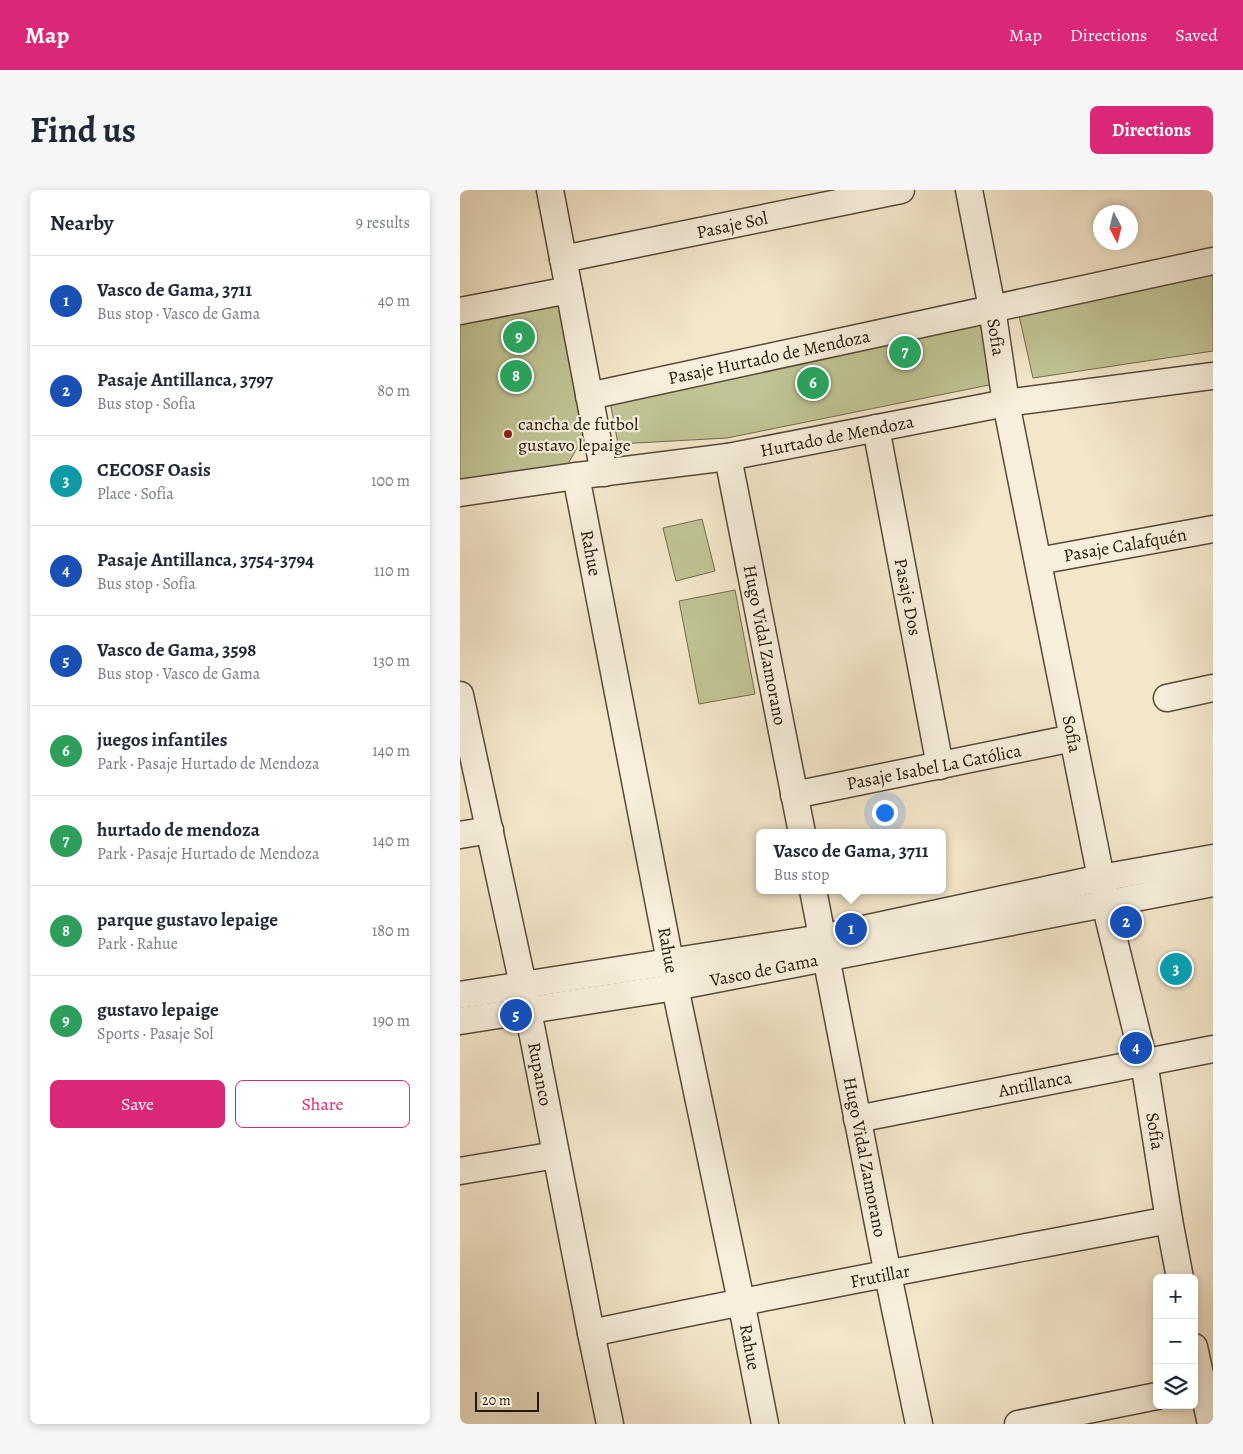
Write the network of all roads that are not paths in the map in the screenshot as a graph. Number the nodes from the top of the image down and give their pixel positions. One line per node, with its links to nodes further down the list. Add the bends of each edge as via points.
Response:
1 (550, 190): 4 (street)
2 (901, 190): 4 (street, Pasaje Sol)
3 (969, 190): 7 (street, Sofía)
4 (563, 259): 6 (street)
5 (1213, 261): 7 (street, Pasaje Hurtado de Mendoza)
6 (569, 290): 8 (street); 10 (street)
7 (992, 308): 10 (street, Pasaje Hurtado de Mendoza); 11 (street, Sofía)
8 (460, 311)
9 (1213, 376): 11 (street, Hurtado de Mendoza)
10 (589, 396): 14 (street)
11 (1006, 403): 12 (street, Hurtado de Mendoza); 18 (street, Sofía)
12 (876, 428): 13 (street, Hurtado de Mendoza); 23 (street, Pasaje Dos)
13 (728, 457): 14 (street, Hurtado de Mendoza); 24 (street, Hugo Vidal Zamorano)
14 (604, 473): 15 (street, Hurtado de Mendoza)
15 (576, 476): 16 (street, Hurtado de Mendoza); 33 (street, Rahue)
16 (460, 493)
17 (1213, 529): 18 (street, Pasaje Calafquén)
18 (1038, 561): 22 (street, Sofía)
19 (1213, 688): 21 (street)
20 (460, 695): 26 (street, Rupanco)
21 (1167, 698)
22 (1073, 738): 23 (street, Pasaje Isabel La Católica); 30 (street, Sofía)
23 (940, 766): 24 (street, Pasaje Isabel La Católica)
24 (794, 795): 25 (street, Hugo Vidal Zamorano)
25 (801, 829)
26 (490, 830): 27 (street); 34 (street, Rupanco)
27 (460, 835)
28 (1213, 858): 30 (street, Vasco de Gama)
29 (1213, 882): 30 (street, Vasco de Gama)
30 (1103, 890): 32 (street, Vasco de Gama); 39 (street, Sofía)
31 (814, 894): 32 (street, Hugo Vidal Zamorano)
32 (824, 948): 33 (street, Vasco de Gama); 40 (street, Hugo Vidal Zamorano)
33 (673, 975): 34 (street, Vasco de Gama); 36 (street, Vasco de Gama); 46 (street, Rahue)
34 (523, 986): 35 (street, Vasco de Gama); 36 (street, Rupanco)
35 (460, 995)
36 (528, 1011): 37 (street, Vasco de Gama); 41 (street, Rupanco)
37 (460, 1021)
38 (1213, 1049): 39 (street, Antillanca)
39 (1144, 1062): 40 (street, Antillanca); 43 (street, Sofía)
40 (857, 1119): 44 (street, Hugo Vidal Zamorano)
41 (556, 1155): 42 (street); 47 (street, Rupanco)
42 (460, 1171)
43 (1169, 1220): 44 (street, Frutillar); 45 (street, Sofía)
44 (888, 1274): 46 (street, Frutillar); 54 (street, Hugo Vidal Zamorano)
45 (1179, 1274)
46 (741, 1301): 47 (street, Frutillar); 53 (street, Rahue)
47 (591, 1333): 52 (street, Rupanco)
48 (1198, 1364): 49 (street)
49 (1203, 1386): 56 (street)
50 (1153, 1397): 51 (street)
51 (1070, 1419): 55 (street)
52 (610, 1424)
53 (765, 1424)
54 (919, 1424)
55 (1018, 1424)
56 (1211, 1424)

